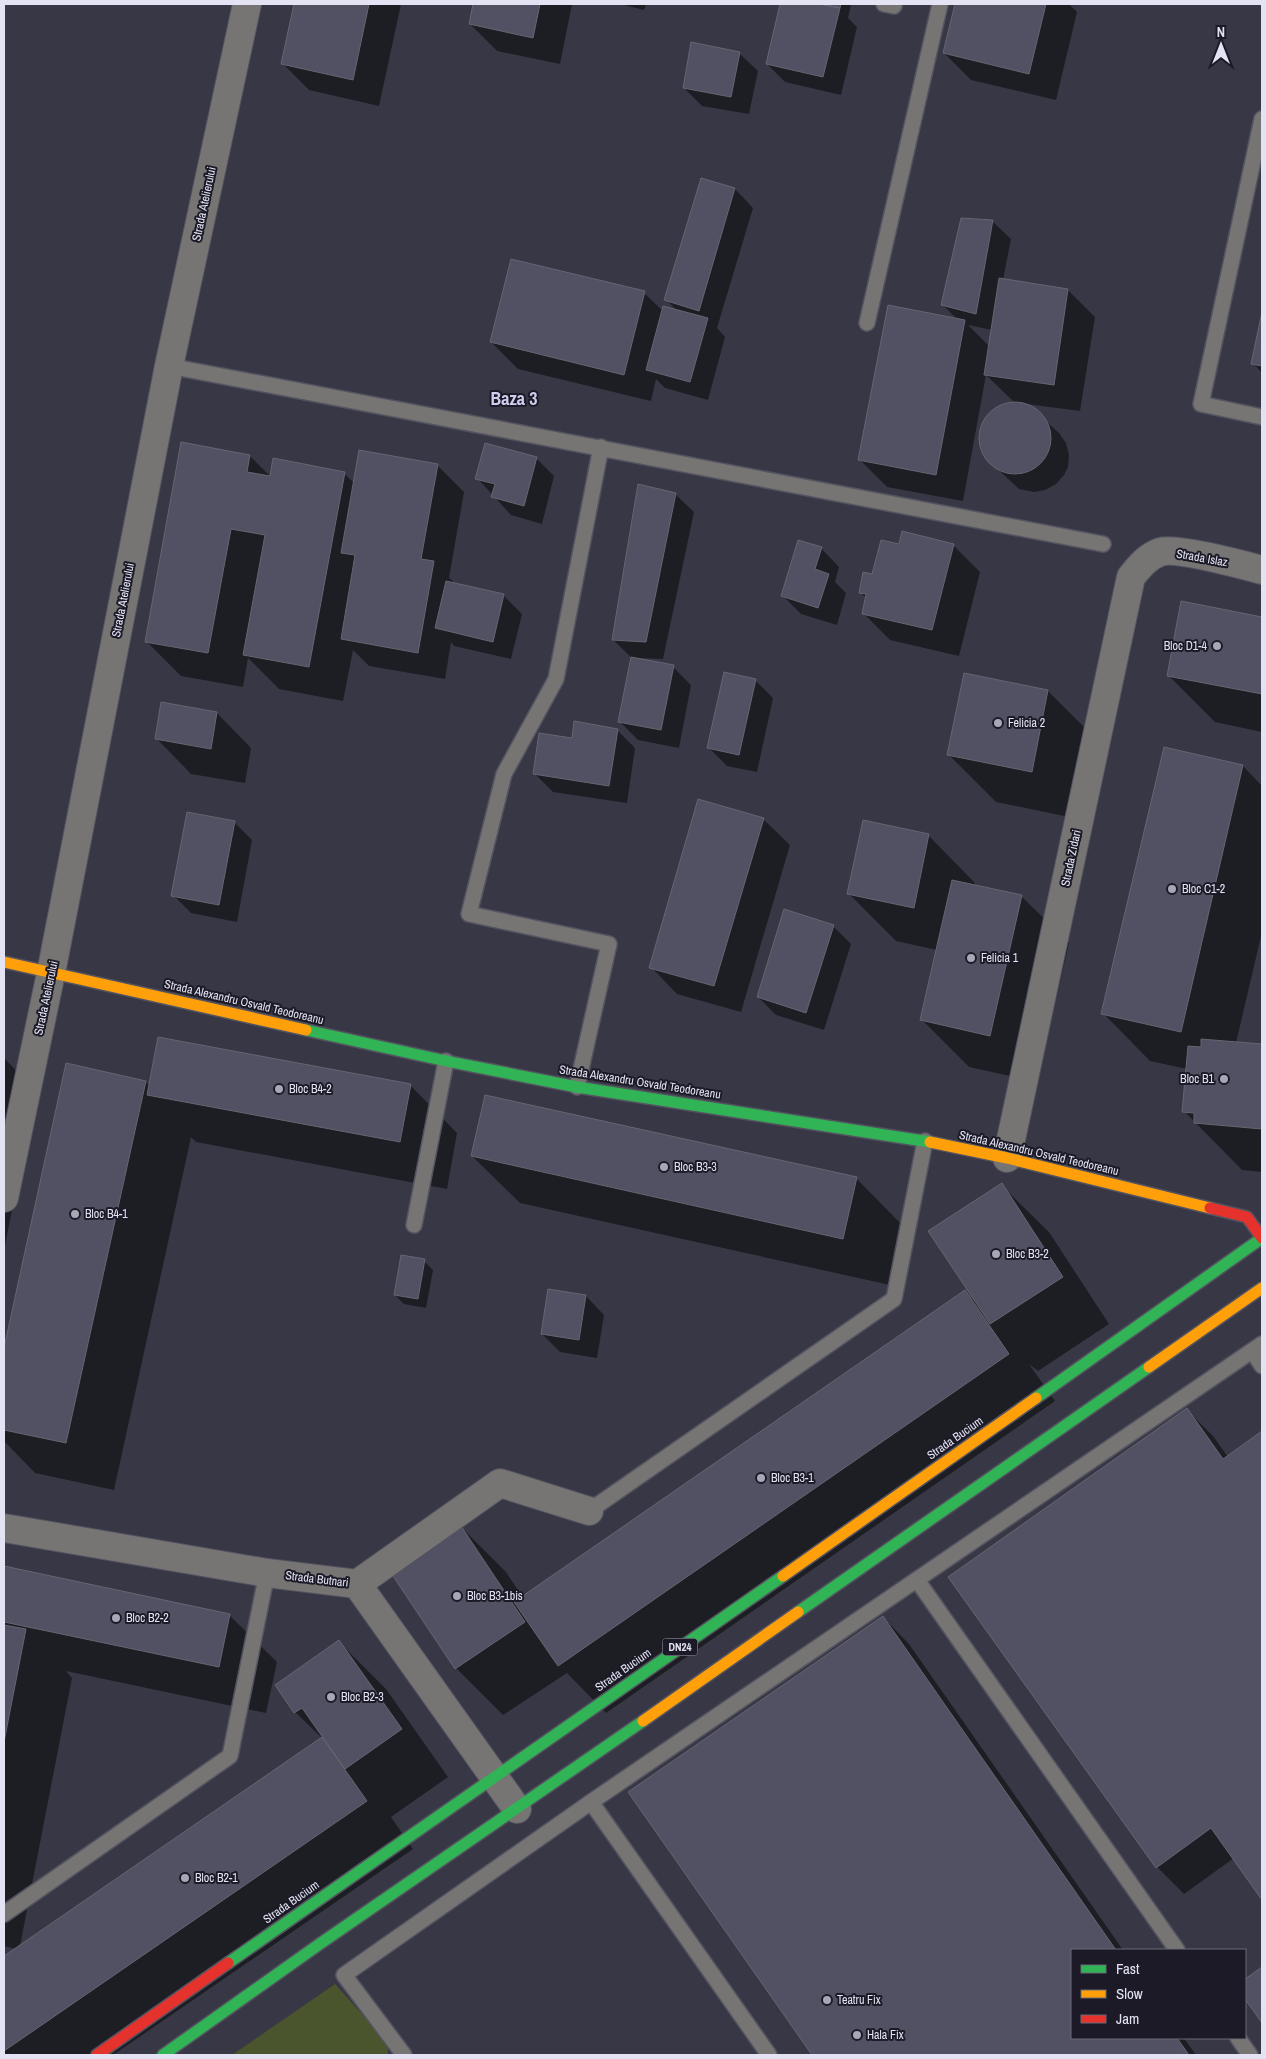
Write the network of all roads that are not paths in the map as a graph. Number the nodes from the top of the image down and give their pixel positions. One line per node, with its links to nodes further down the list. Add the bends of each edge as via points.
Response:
1 (247, 4): 7 (street, Strada Atelierului)
2 (884, 4): 3 (lane)
3 (894, 4)
4 (940, 4): 6 (lane)
5 (1262, 119): 8 (lane, via 1201,404)
6 (867, 323)
7 (169, 366): 9 (lane); 14 (street, Strada Atelierului)
8 (1262, 417)
9 (601, 447): 10 (lane); 16 (lane, via 556,679 504,774 469,914 609,944)
10 (1103, 544)
11 (1144, 561): 12 (street, Strada Islaz, via 1162,552 1188,553); 18 (street, Strada Zidari, via 1131,576)
12 (1262, 570)
13 (4, 962): 14 (main road, Strada Alexandru Osvald Teodoreanu)
14 (51, 973): 15 (main road, Strada Alexandru Osvald Teodoreanu); 19 (street, Strada Atelierului)
15 (446, 1062): 16 (main road, Strada Alexandru Osvald Teodoreanu); 20 (lane)
16 (577, 1087): 17 (main road, Strada Alexandru Osvald Teodoreanu)
17 (925, 1141): 18 (main road, Strada Alexandru Osvald Teodoreanu); 25 (lane, via 894,1299)
18 (1007, 1158): 21 (main road, Strada Alexandru Osvald Teodoreanu, via 1246,1216)
19 (4, 1198)
20 (414, 1225)
21 (1262, 1238): 30 (main road, Strada Bucium / DN24)
22 (1262, 1288): 32 (main road)
23 (1257, 1348): 24 (lane); 28 (lane)
24 (1262, 1366)
25 (589, 1511): 29 (street, via 500,1482)
26 (4, 1528): 27 (street, Strada Butnari)
27 (268, 1573): 29 (street, Strada Butnari); 33 (lane, via 230,1756)
28 (917, 1580): 31 (lane); 34 (lane)
29 (357, 1584): 30 (street, Strada Butnari)
30 (494, 1777): 32 (street, Strada Butnari); 36 (main road, Strada Bucium / DN24)
31 (591, 1802): 38 (lane, via 344,1975); 39 (lane)
32 (516, 1809): 37 (main road)
33 (4, 1914)
34 (1176, 1949)
35 (1239, 2039): 40 (lane)
36 (97, 2055)
37 (163, 2055)
38 (404, 2055)
39 (768, 2055)
40 (1250, 2055)

